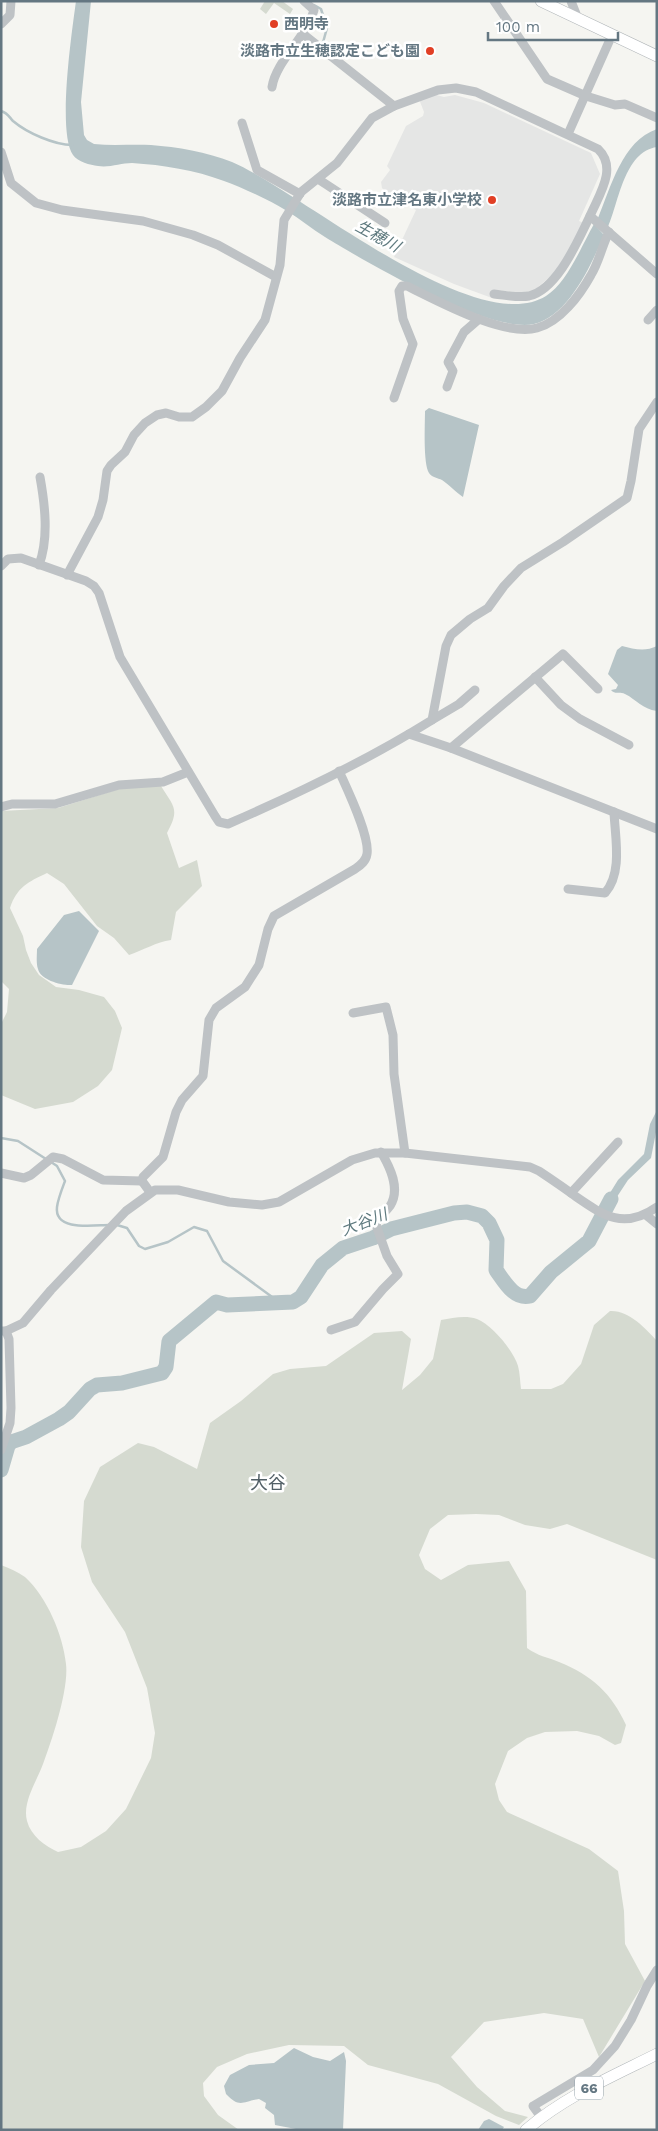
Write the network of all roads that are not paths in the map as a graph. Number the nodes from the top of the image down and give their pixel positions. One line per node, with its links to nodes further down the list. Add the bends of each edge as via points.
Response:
1 (11, 1): 7 (street, via 10,15)
2 (304, 1): 8 (street, via 314,10)
3 (494, 1): 12 (street, via 547,79)
4 (541, 1): 6 (main road)
5 (571, 1): 6 (street)
6 (578, 19): 9 (main road)
7 (1, 24)
8 (303, 34): 11 (street, via 277,71); 13 (street)
9 (612, 35): 10 (main road); 12 (street)
10 (657, 56)
11 (272, 87)
12 (586, 96): 14 (street, via 615,105 626,104); 16 (street)
13 (394, 106): 16 (street, via 438,90 456,88 476,92); 18 (street, via 368,121 337,163)
14 (657, 118)
15 (242, 123): 19 (street, via 257,170)
16 (568, 134): 20 (street, via 598,149 607,162 608,172)
17 (1, 152): 24 (street, via 11,183 36,203 143,222 192,235 218,245)
18 (318, 179): 19 (street); 21 (street)
19 (299, 196): 24 (street, via 283,227)
20 (593, 217): 22 (street); 25 (street, via 550,284 529,296)
21 (386, 223)
22 (608, 232): 23 (street); 27 (street, via 591,276 578,295 547,325 528,330)
23 (655, 270)
24 (276, 277): 35 (street, via 266,320 222,391 192,417 166,413 151,418 134,435 125,452 110,465 98,517)
25 (494, 294)
26 (657, 310): 28 (street)
27 (479, 319): 29 (street, via 464,332 448,362 453,371); 30 (street, via 402,286 399,291 403,319 413,344)
28 (648, 320)
29 (447, 387)
30 (394, 398)
31 (657, 402): 39 (street, via 639,429 627,498 521,568 488,608 451,634)
32 (40, 477): 33 (street, via 44,500 44,540)
33 (39, 565): 34 (street, via 17,558 8,559); 35 (street)
34 (1, 566)
35 (67, 575): 44 (street, via 90,583 99,593 120,657)
36 (535, 677): 37 (street, via 563,654); 41 (street, via 580,719); 42 (street)
37 (598, 689)
38 (474, 690): 39 (street, via 459,704)
39 (432, 720): 40 (street)
40 (409, 734): 42 (street); 43 (street)
41 (629, 745)
42 (451, 748): 46 (street)
43 (339, 771): 44 (street, via 224,825); 54 (street, via 365,835 368,848 365,859 274,916 259,965 245,987 216,1008 209,1020 203,1076 182,1100 163,1157)
44 (188, 772): 45 (street, via 163,782 119,785 54,804)
45 (1, 807)
46 (614, 812): 47 (street); 48 (street, via 615,870 610,887 605,893)
47 (657, 829)
48 (568, 889)
49 (353, 1013): 52 (street, via 386,1007 393,1034 394,1074)
50 (618, 1142): 56 (street)
51 (381, 1152): 52 (street); 55 (street, via 352,1160 279,1202 262,1205 229,1202 178,1190); 60 (street, via 392,1170 392,1202 376,1223 398,1274 355,1322)
52 (405, 1153): 56 (street, via 530,1167)
53 (1, 1172): 54 (street, via 24,1178 54,1157 103,1180)
54 (142, 1181): 55 (street)
55 (150, 1192): 61 (street, via 133,1204 23,1323)
56 (571, 1193): 58 (street, via 609,1217 630,1220)
57 (657, 1207): 58 (street)
58 (646, 1215): 59 (street)
59 (657, 1224)
60 (330, 1330)
61 (4, 1331): 62 (street, via 9,1339 11,1408 10,1423)
62 (1, 1450)
63 (657, 1970): 65 (street, via 615,2046 593,2070 533,2106)
64 (657, 2054): 65 (main road, 66, via 584,2090)
65 (541, 2117): 66 (main road, 66)
66 (526, 2130)

